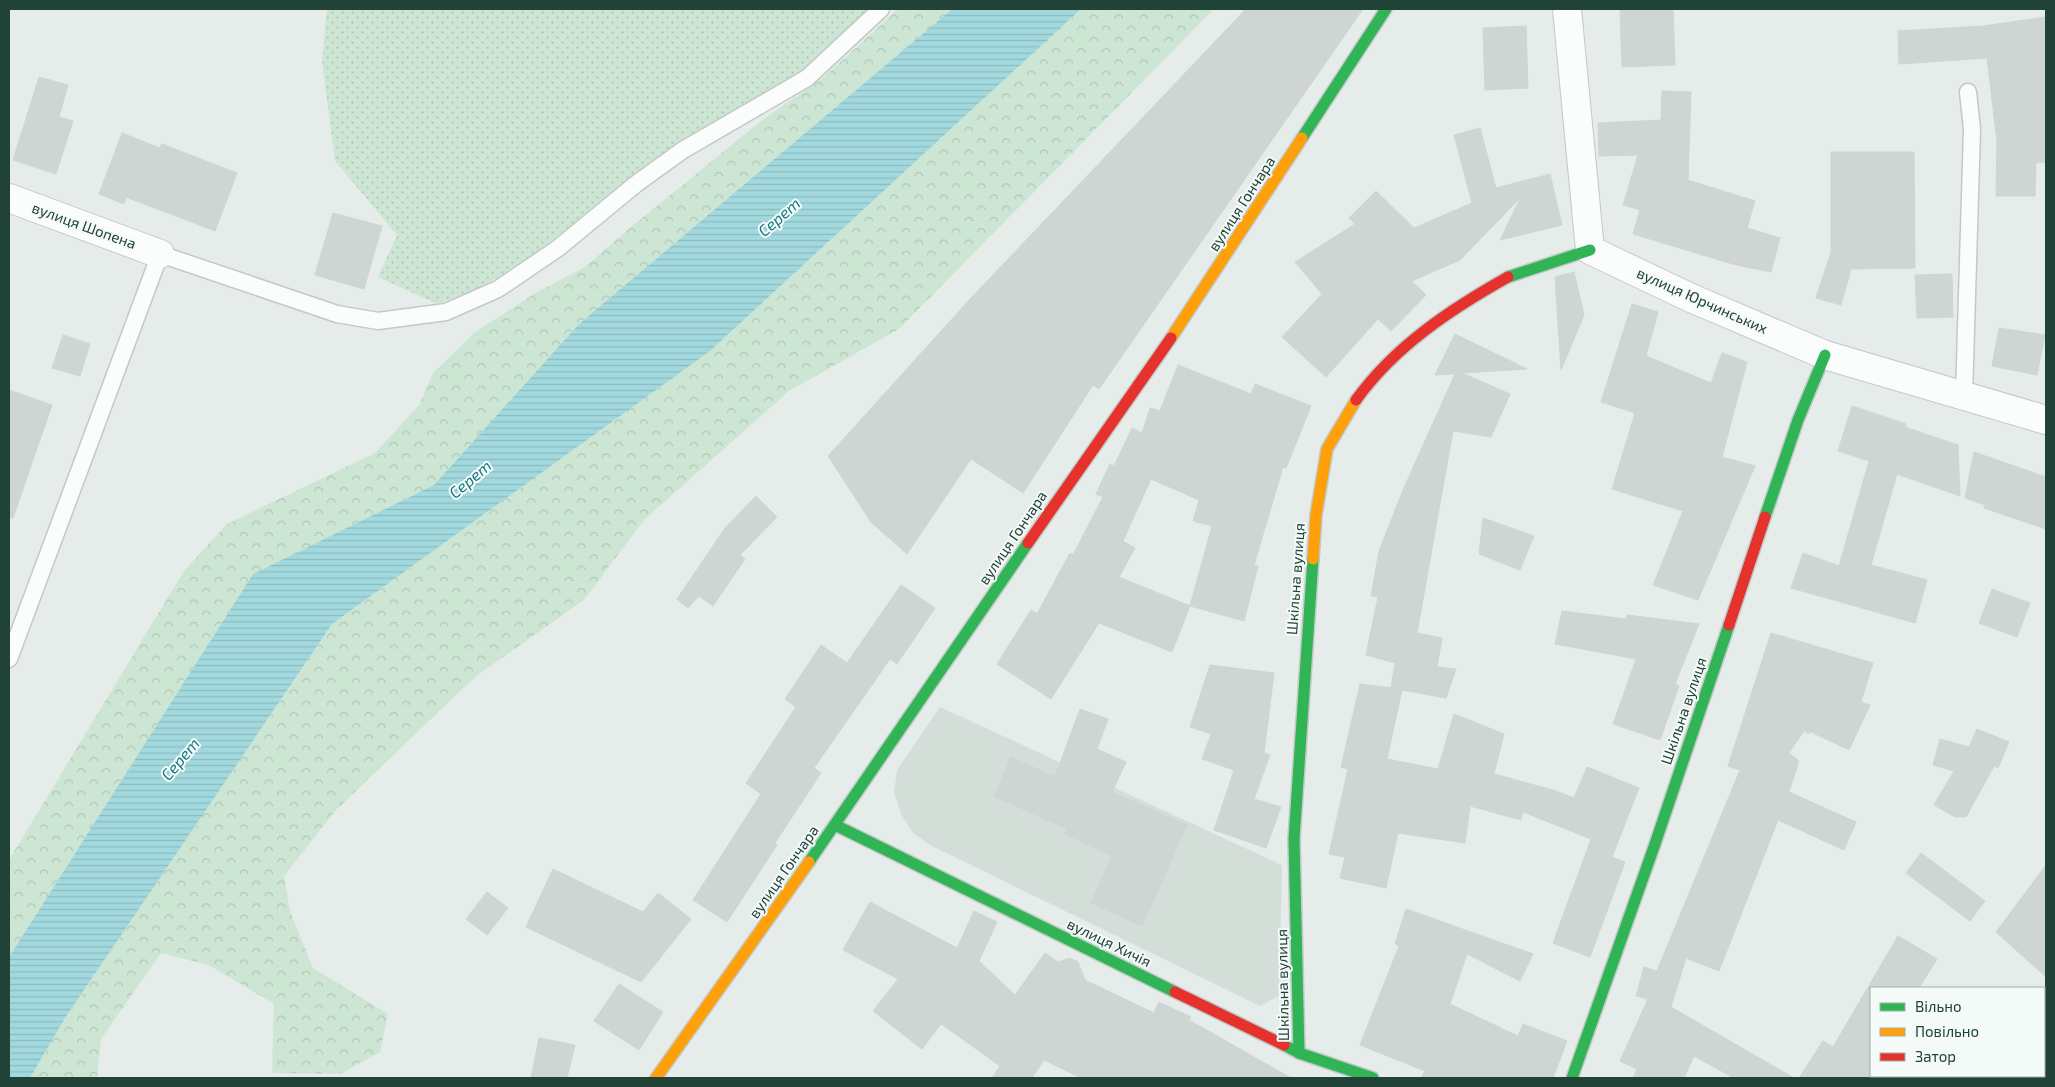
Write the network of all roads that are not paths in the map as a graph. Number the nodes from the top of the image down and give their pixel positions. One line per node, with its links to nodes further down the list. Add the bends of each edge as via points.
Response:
1 (881, 9): 7 (lane, via 807,78 683,150 557,248 498,289 446,312 378,321 337,314)
2 (1386, 9): 12 (street, вулиця Гончара, via 1198,300 1086,457)
3 (1567, 9): 6 (street)
4 (1968, 92): 9 (lane, via 1972,129)
5 (9, 198): 7 (street, вулиця Шопена)
6 (1590, 250): 8 (street, вулиця Юрчинських, via 1691,298); 13 (street, Шкільна вулиця, via 1513,274 1455,307 1406,345 1357,398 1327,449 1316,515 1294,839)
7 (160, 254): 11 (lane)
8 (1825, 355): 9 (street, вулиця Юрчинських); 16 (street, Шкільна вулиця, via 1798,420)
9 (1964, 396): 10 (street, вулиця Юрчинських)
10 (2046, 420)
11 (9, 659)
12 (835, 825): 13 (street, вулиця Хичія); 14 (street, вулиця Гончара)
13 (1299, 1053): 15 (street, вулиця Хичія)
14 (656, 1078)
15 (1373, 1078)
16 (1572, 1078)

